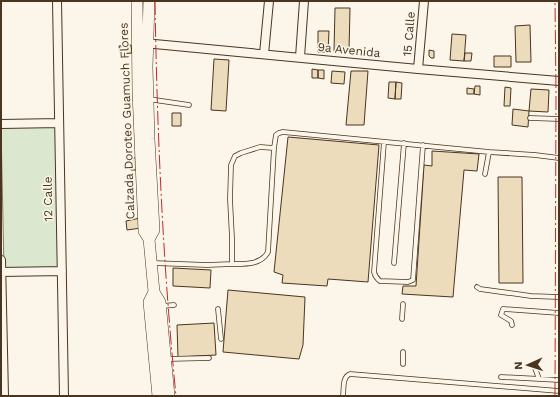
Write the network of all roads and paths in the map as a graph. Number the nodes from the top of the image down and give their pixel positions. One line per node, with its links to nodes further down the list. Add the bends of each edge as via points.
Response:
1 (57, 1): 17 (street, 12 Calle)
2 (137, 1): 7 (main road, Calzada Doroteo Guamuch Flores)
3 (149, 1): 8 (main road, Calzada Doroteo Guamuch Flores)
4 (269, 1): 9 (street)
5 (304, 1): 10 (street)
6 (424, 1): 11 (street, 15 Calle)
7 (137, 42): 8 (street, 9a Avenida); 26 (main road, Calzada Doroteo Guamuch Flores, via 144,231)
8 (148, 43): 9 (street, 9a Avenida); 13 (main road, Calzada Doroteo Guamuch Flores)
9 (264, 54): 10 (street, 9a Avenida)
10 (300, 57): 11 (street, 9a Avenida)
11 (418, 69): 12 (street, 9a Avenida)
12 (559, 81)
13 (148, 99): 14 (lane); 26 (main road, Calzada Doroteo Guamuch Flores, via 154,230)
14 (189, 105)
15 (530, 118): 16 (lane)
16 (559, 119)
17 (59, 123): 18 (street); 31 (street, 12 Calle)
18 (1, 124)
19 (384, 142): 20 (lane); 21 (lane, via 374,272 380,280 413,280); 22 (lane, via 283,132 276,135)
20 (404, 144): 21 (lane); 29 (lane)
21 (423, 145): 23 (lane)
22 (274, 148): 30 (lane, via 268,252 265,257 251,264); 30 (lane, via 260,147 241,153 235,156 231,165)
23 (489, 152): 24 (lane); 25 (lane)
24 (559, 158)
25 (485, 174)
26 (149, 239): 28 (main road, Calzada Doroteo Guamuch Flores)
27 (1, 260): 32 (street)
28 (151, 263): 30 (lane); 34 (main road, Calzada Doroteo Guamuch Flores)
29 (394, 263)
30 (232, 264)
31 (62, 271): 32 (street); 54 (street, 12 Calle)
32 (1, 272): 53 (street)
33 (477, 287): 35 (lane, via 531,296)
34 (154, 292): 37 (main road, Calzada Doroteo Guamuch Flores); 55 (main road, Calzada Doroteo Guamuch Flores, via 149,302)
35 (559, 297)
36 (403, 304): 41 (lane)
37 (160, 306): 38 (lane); 46 (main road, Calzada Doroteo Guamuch Flores)
38 (174, 306)
39 (218, 309): 43 (lane)
40 (559, 313): 42 (lane, via 503,309 501,315)
41 (402, 319)
42 (512, 325)
43 (221, 338)
44 (404, 352): 47 (lane)
45 (210, 358): 46 (lane)
46 (165, 360): 56 (main road, Calzada Doroteo Guamuch Flores)
47 (403, 364)
48 (535, 368): 50 (lane)
49 (501, 377): 50 (lane)
50 (539, 379): 51 (lane)
51 (559, 380)
52 (559, 391): 57 (lane, via 350,374 345,378)
53 (4, 396)
54 (64, 396)
55 (158, 396)
56 (169, 396)
57 (343, 396)

